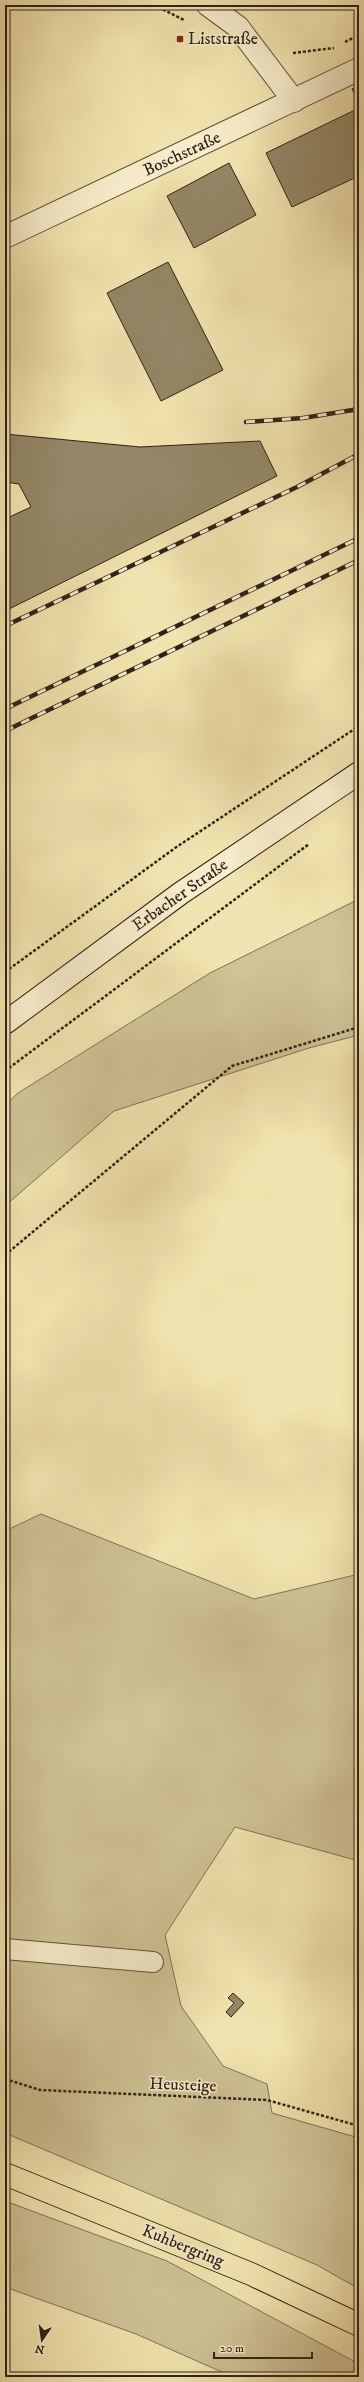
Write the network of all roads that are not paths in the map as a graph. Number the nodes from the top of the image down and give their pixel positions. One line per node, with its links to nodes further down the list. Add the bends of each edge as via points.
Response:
1 (208, 5): 3 (street, via 238,27)
2 (359, 69): 3 (street, Boschstraße)
3 (294, 101): 4 (street, Boschstraße)
4 (5, 238)
5 (359, 773): 6 (street, Erbacher Straße, via 181,893)
6 (5, 1023)
7 (5, 1949): 8 (lane)
8 (153, 1962)
9 (5, 2174): 10 (main road, Kuhbergring, via 251,2274)
10 (359, 2325)

